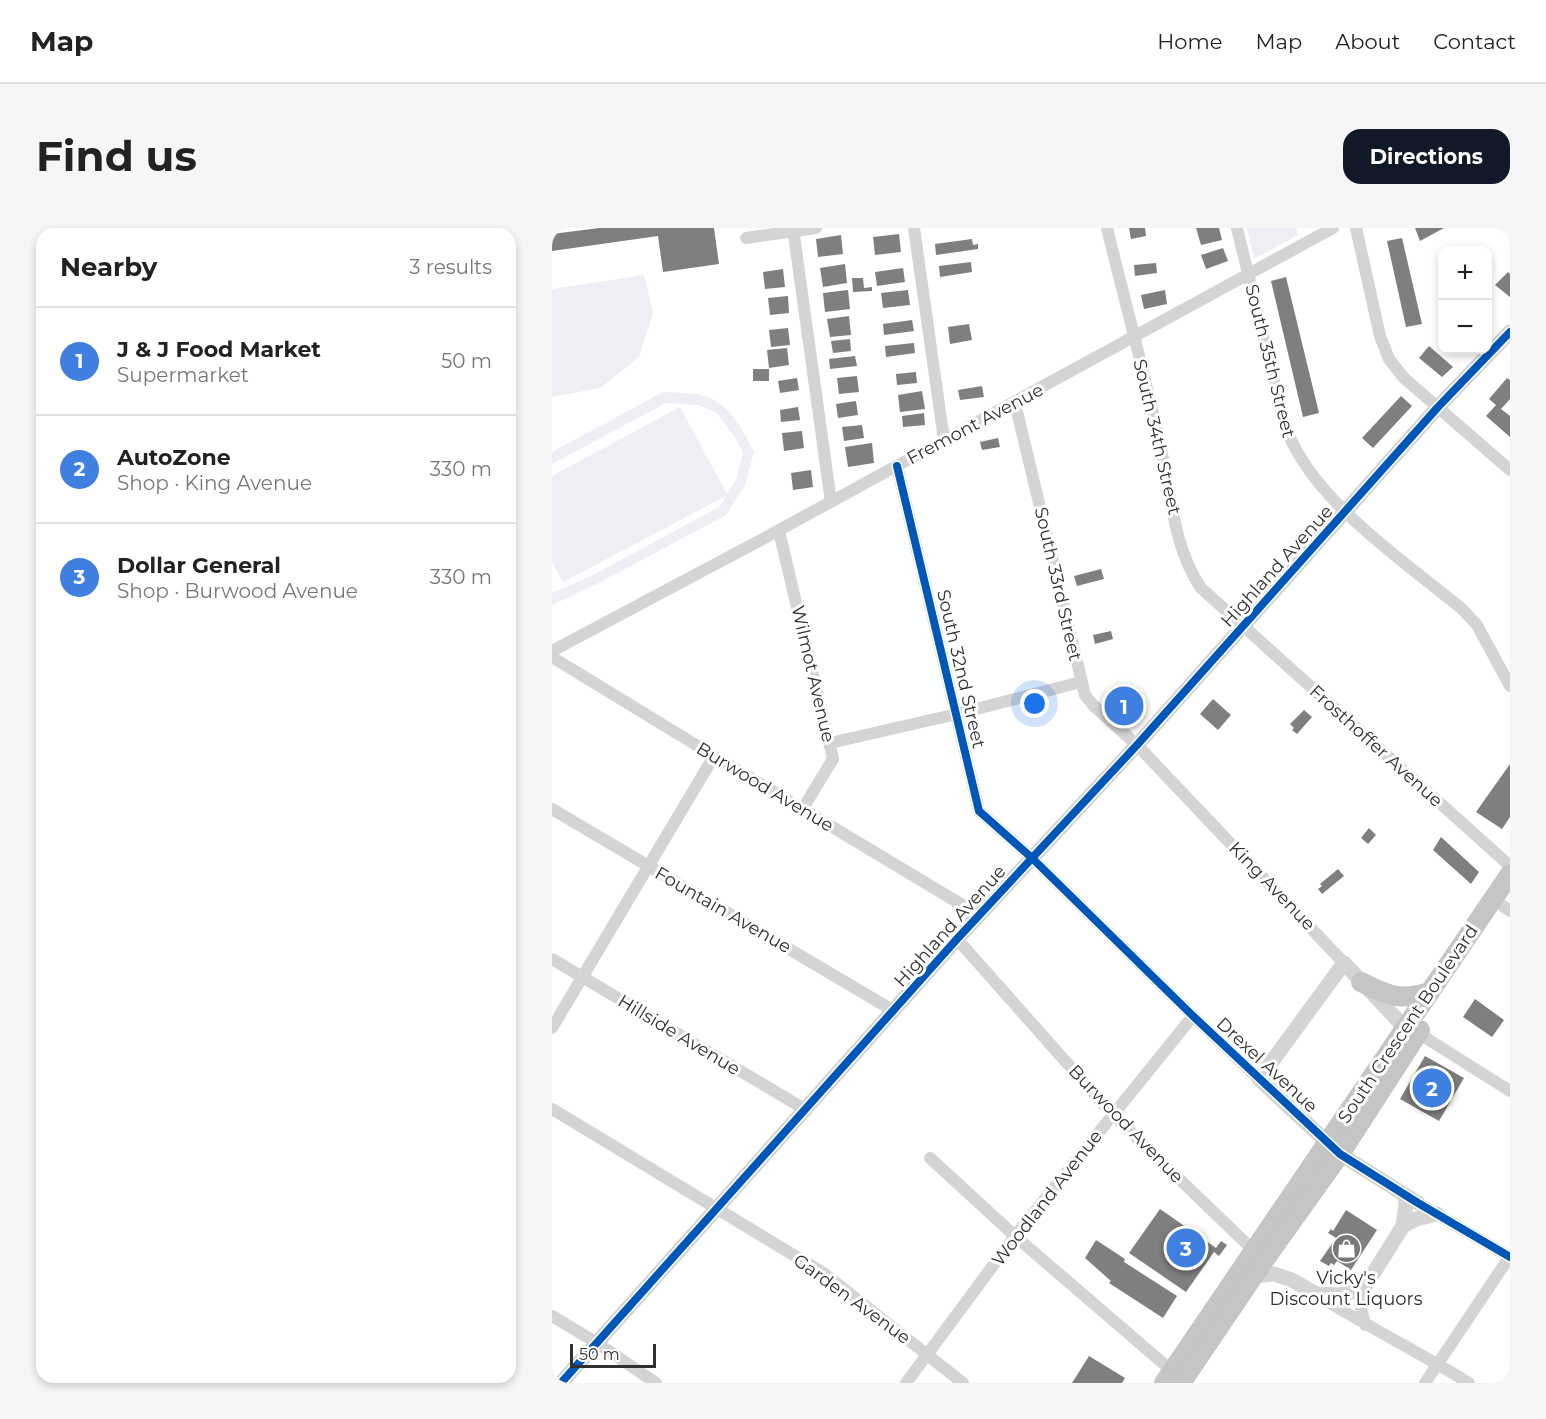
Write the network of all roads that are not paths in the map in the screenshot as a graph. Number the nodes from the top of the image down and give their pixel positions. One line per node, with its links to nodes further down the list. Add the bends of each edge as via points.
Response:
1 (816, 228): 7 (street)
2 (914, 228): 14 (street)
3 (1107, 228): 11 (street, South 34th Street)
4 (1237, 228): 9 (street, South 35th Street)
5 (1333, 228): 9 (street, Fremont Avenue)
6 (1356, 228): 13 (street, via 1380,336 1389,359 1404,378)
7 (794, 230): 8 (street); 17 (street)
8 (746, 238)
9 (1248, 275): 11 (street, Fremont Avenue); 18 (street, South 35th Street, via 1292,446)
10 (1510, 333): 13 (street, Highland Avenue)
11 (1133, 337): 12 (street, Fremont Avenue); 20 (street, South 34th Street, via 1184,556 1201,588)
12 (1015, 403): 14 (street, Fremont Avenue); 23 (street, South 33rd Street)
13 (1438, 407): 16 (street); 18 (street, Highland Avenue)
14 (944, 440): 15 (street, Fremont Avenue)
15 (897, 466): 17 (street, Fremont Avenue); 25 (street, South 32nd Street)
16 (1510, 470)
17 (831, 502): 19 (street, Fremont Avenue)
18 (1345, 513): 20 (street, Highland Avenue); 24 (street, South 35th Street, via 1461,608 1477,625)
19 (779, 531): 21 (street, Fremont Avenue); 26 (street, Wilmot Avenue)
20 (1242, 626): 27 (street, Highland Avenue); 32 (street, Frosthoffer Avenue)
21 (552, 651)
22 (552, 657): 28 (street, Burwood Avenue)
23 (1081, 682): 25 (street); 27 (street, South 33rd Street, via 1093,705)
24 (1510, 686)
25 (957, 714): 26 (street); 31 (street, South 32nd Street, via 979,811)
26 (830, 743): 30 (street, Wilmot Avenue, via 832,759)
27 (1137, 745): 31 (street, Highland Avenue); 39 (street, King Avenue)
28 (714, 756): 30 (street, Burwood Avenue); 33 (street)
29 (552, 809): 33 (street, Fountain Avenue)
30 (802, 810): 36 (street, Burwood Avenue)
31 (1032, 858): 36 (street, Highland Avenue); 44 (street, Drexel Avenue)
32 (1510, 866)
33 (648, 867): 40 (street); 43 (street, Fountain Avenue)
34 (1510, 874): 42 (highway, South Crescent Boulevard)
35 (1508, 904): 46 (highway, South Crescent Boulevard)
36 (979, 915): 37 (street, Highland Avenue)
37 (957, 939): 43 (street, Highland Avenue); 51 (street, Burwood Avenue)
38 (552, 959): 40 (street, Hillside Avenue)
39 (1344, 963): 41 (street, King Avenue); 47 (street)
40 (582, 977): 45 (street); 50 (street, Hillside Avenue)
41 (1361, 982): 42 (highway, via 1389,996 1408,998); 46 (street, King Avenue)
42 (1430, 992): 46 (highway, South Crescent Boulevard)
43 (894, 1011): 50 (street, Highland Avenue)
44 (1193, 1016): 47 (street, Drexel Avenue); 51 (street, Woodland Avenue)
45 (552, 1028)
46 (1412, 1030): 48 (street, King Avenue); 52 (highway, South Crescent Boulevard)
47 (1260, 1079): 52 (street, Drexel Avenue)
48 (1510, 1090)
49 (552, 1109): 55 (street, Garden Avenue)
50 (806, 1110): 55 (street, Highland Avenue)
51 (1113, 1115): 58 (street, Woodland Avenue); 59 (street, Burwood Avenue)
52 (1334, 1148): 54 (street, Drexel Avenue); 59 (highway, South Crescent Boulevard); 61 (highway, South Crescent Boulevard)
53 (930, 1158): 58 (street)
54 (1412, 1199): 56 (street, Drexel Avenue); 57 (street, via 1406,1205)
55 (716, 1209): 66 (street, Highland Avenue); 67 (street, Garden Avenue, via 825,1274)
56 (1437, 1214): 57 (street); 60 (street, Drexel Avenue)
57 (1403, 1226): 62 (street)
58 (1015, 1236): 67 (street, Woodland Avenue); 69 (street)
59 (1254, 1251): 69 (highway, South Crescent Boulevard)
60 (1510, 1256): 68 (street)
61 (1253, 1276): 63 (street, via 1274,1274); 69 (highway, South Crescent Boulevard)
62 (1364, 1288): 63 (street, via 1341,1296); 65 (street, via 1360,1303)
63 (1316, 1294): 65 (street)
64 (552, 1316): 66 (street)
65 (1365, 1325): 68 (street)
66 (597, 1343): 70 (street, Highland Avenue); 71 (street)
67 (927, 1355): 72 (street, Woodland Avenue); 73 (street, Garden Avenue)
68 (1437, 1364): 74 (street); 75 (street)
69 (1178, 1380)
70 (561, 1383)
71 (656, 1383)
72 (906, 1383)
73 (963, 1383)
74 (1425, 1383)
75 (1469, 1383)

